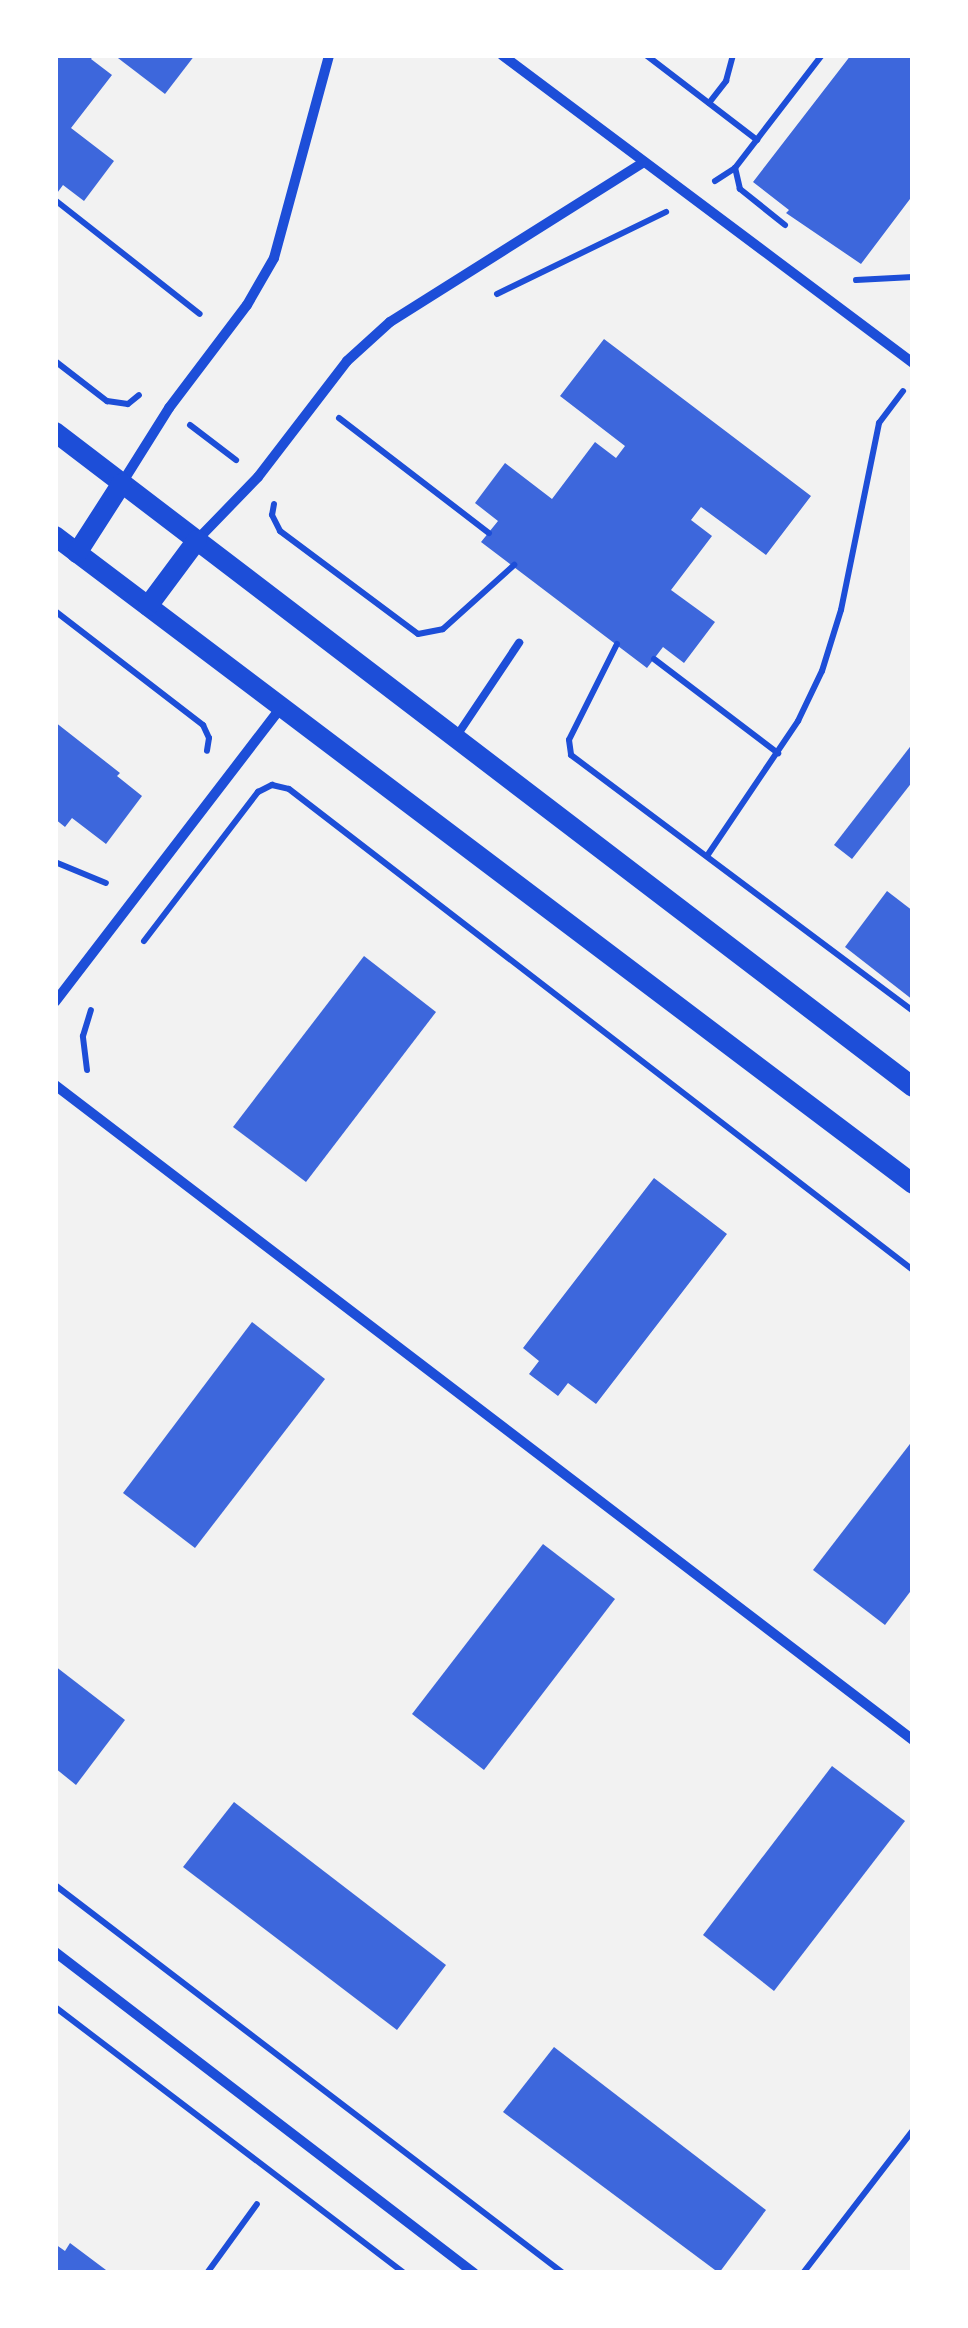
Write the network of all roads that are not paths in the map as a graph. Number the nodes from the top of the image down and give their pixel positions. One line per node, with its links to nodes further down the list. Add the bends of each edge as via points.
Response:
1 (328, 55): 6 (street, via 274,258)
2 (502, 55): 3 (street)
3 (644, 162): 4 (street); 8 (street, via 390,322 347,361 258,476)
4 (913, 363)
5 (55, 432): 6 (main road)
6 (122, 483): 8 (main road); 9 (main road)
7 (55, 536): 9 (main road)
8 (197, 540): 10 (main road); 13 (main road)
9 (77, 553): 10 (main road)
10 (148, 606): 12 (main road)
11 (519, 643): 13 (lane)
12 (281, 707): 14 (street); 17 (main road)
13 (455, 738): 16 (main road)
14 (55, 1002)
15 (55, 1085): 18 (street)
16 (913, 1087)
17 (913, 1184)
18 (913, 1740)
19 (55, 1952): 20 (street)
20 (474, 2273)

